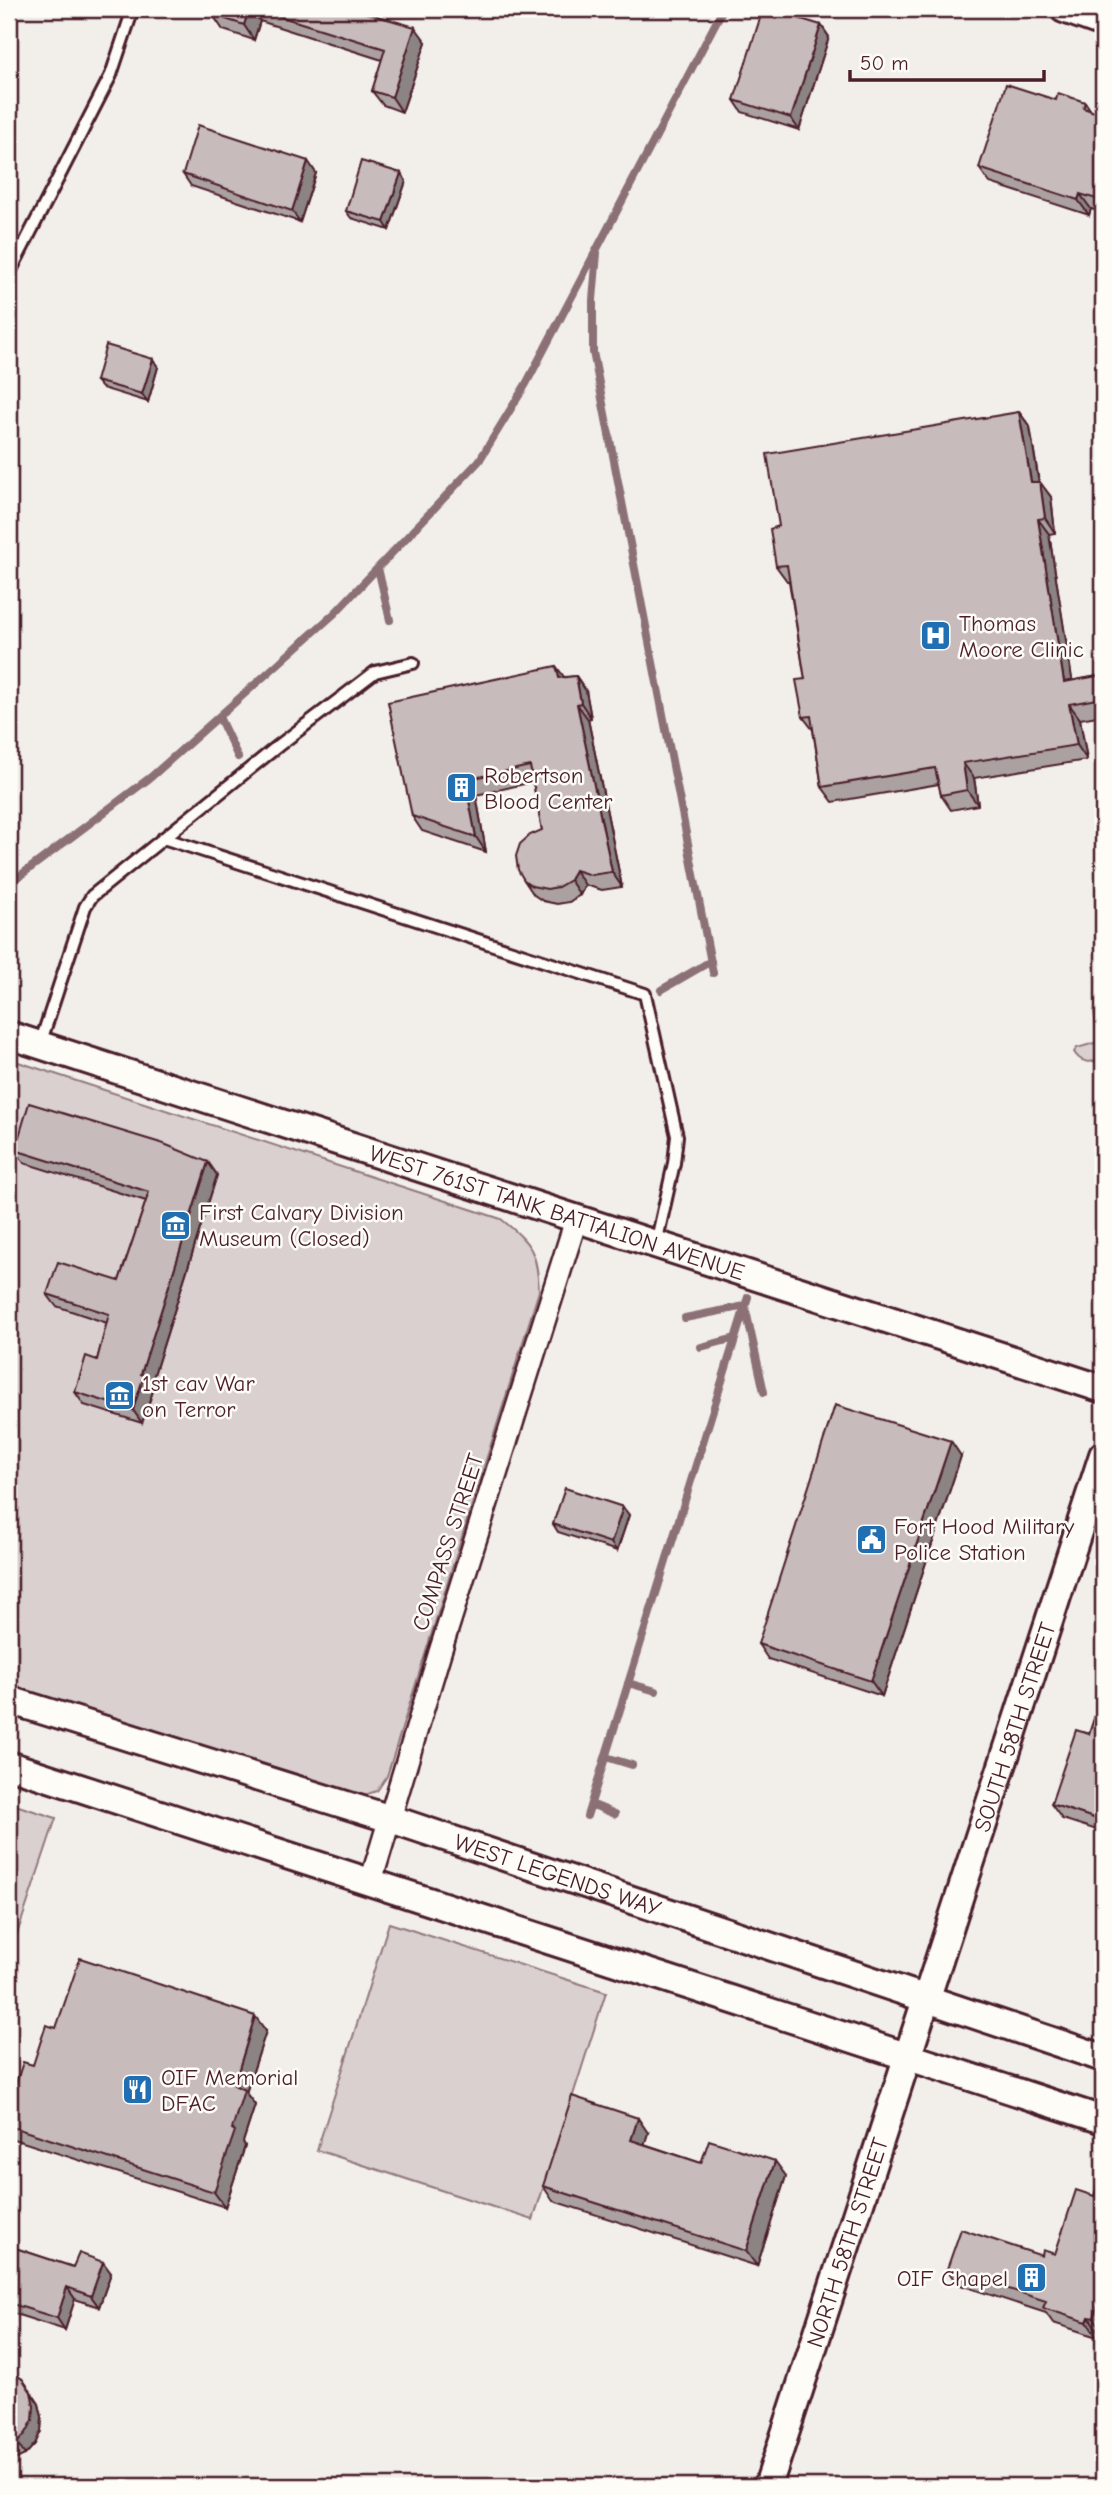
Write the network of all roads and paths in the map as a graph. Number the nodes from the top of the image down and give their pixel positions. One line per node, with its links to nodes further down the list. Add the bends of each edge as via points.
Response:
1 (134, 9): 4 (lane, via 111,75)
2 (1064, 9): 3 (street)
3 (1103, 23)
4 (9, 274)
5 (413, 663): 6 (lane, via 375,672)
6 (163, 838): 8 (lane, via 92,896 85,907); 10 (lane, via 645,994 677,1136)
7 (9, 1035): 8 (street, WEST 761ST TANK BATTALION AVENUE)
8 (39, 1045): 9 (street, WEST 761ST TANK BATTALION AVENUE)
9 (576, 1220): 10 (street, WEST 761ST TANK BATTALION AVENUE); 15 (street, COMPASS STREET)
10 (656, 1244): 11 (street, WEST 761ST TANK BATTALION AVENUE)
11 (1103, 1389)
12 (1103, 1455): 17 (street, SOUTH 58TH STREET)
13 (9, 1700): 15 (street, WEST LEGENDS WAY)
14 (9, 1765): 16 (street)
15 (391, 1819): 16 (street, COMPASS STREET); 17 (street, WEST LEGENDS WAY)
16 (372, 1881): 18 (street)
17 (927, 2001): 18 (street, NORTH 58TH STREET); 19 (street, WEST LEGENDS WAY)
18 (908, 2057): 20 (street); 21 (street, NORTH 58TH STREET)
19 (1103, 2058)
20 (1103, 2120)
21 (768, 2486)

